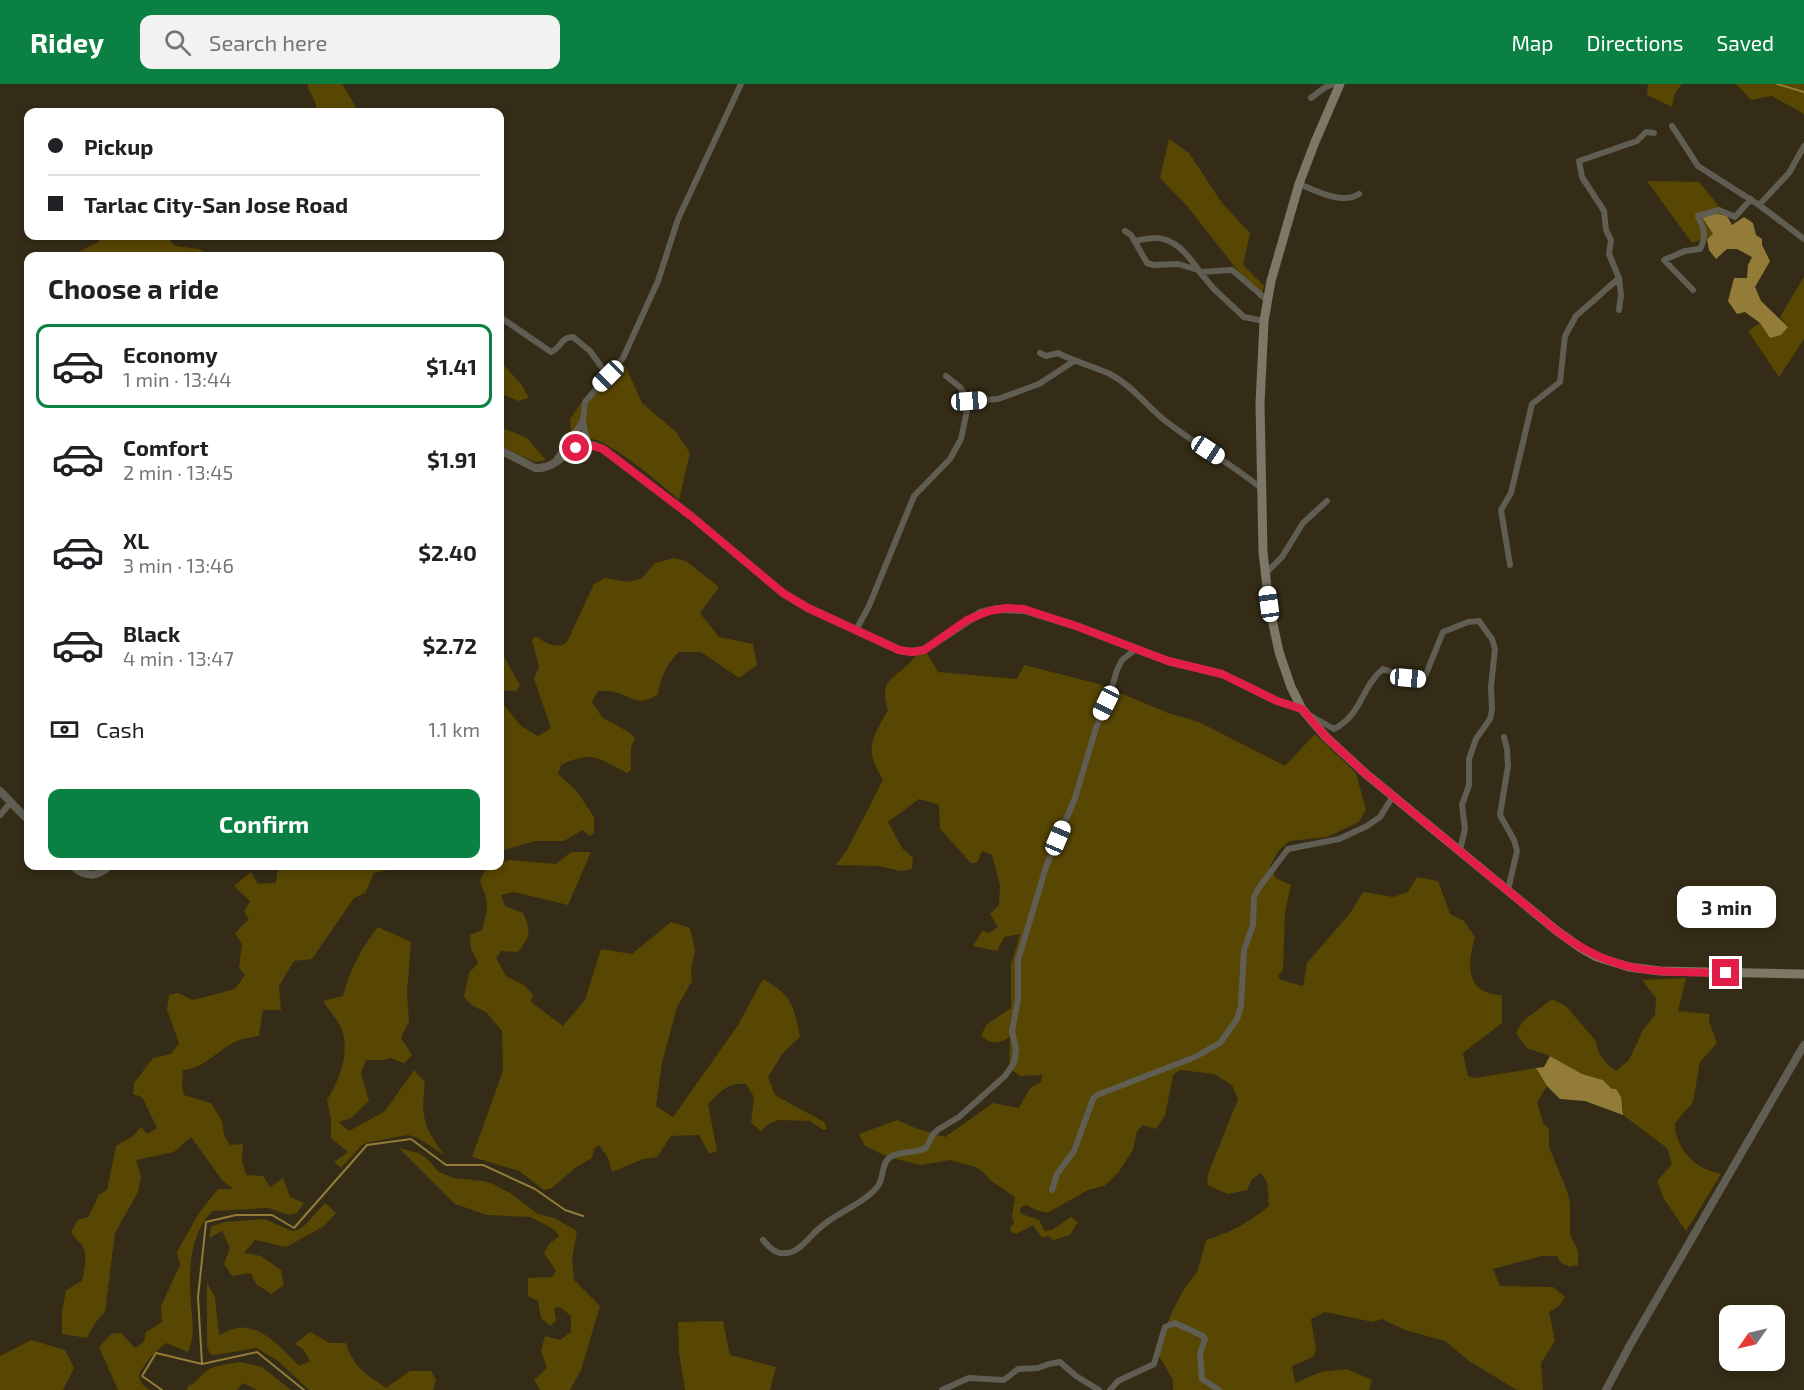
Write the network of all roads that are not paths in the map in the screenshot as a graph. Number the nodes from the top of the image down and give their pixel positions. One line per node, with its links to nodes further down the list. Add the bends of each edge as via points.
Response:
1 (741, 84): 24 (street, via 678,219 656,286 623,358)
2 (1333, 84): 4 (street)
3 (1340, 84): 8 (main road)
4 (1311, 98)
5 (1672, 126): 10 (street, via 1698,166)
6 (1654, 133): 16 (street, via 1646,132 1637,141 1579,161 1582,177 1605,211 1611,240 1609,254)
7 (1804, 146): 11 (street, via 1790,173)
8 (1299, 184): 9 (street, via 1342,199 1350,200); 18 (main road)
9 (1359, 194)
10 (1751, 199): 11 (street); 17 (street, via 1735,217 1719,210 1698,216 1705,232 1700,249 1664,260)
11 (1760, 205): 13 (street)
12 (1125, 231): 14 (street)
13 (1804, 239)
14 (1134, 241): 15 (street, via 1147,263 1178,264); 15 (street, via 1156,237 1167,240 1185,252)
15 (1199, 271): 18 (street, via 1232,270); 21 (street, via 1244,317)
16 (1619, 278): 19 (street); 33 (street, via 1576,316 1565,336 1560,382 1532,404 1511,493 1501,510)
17 (1692, 290)
18 (1267, 300): 21 (main road)
19 (1619, 310)
20 (504, 320): 24 (street, via 551,352 565,338 573,337 590,351)
21 (1264, 321): 31 (main road, via 1260,404)
22 (1040, 353): 23 (street, via 1046,356 1058,352)
23 (1074, 361): 26 (street, via 1039,384 998,399); 31 (street, via 1109,374 1132,389 1164,419)
24 (608, 376): 27 (street, via 585,402)
25 (946, 376): 26 (street)
26 (969, 401): 35 (street, via 961,439 950,459 914,496)
27 (584, 421): 28 (street); 30 (street)
28 (589, 445): 30 (street, via 576,448); 35 (street, via 603,449 691,516 783,593)
29 (504, 452): 30 (street, via 536,468)
30 (552, 465)
31 (1262, 489): 34 (main road)
32 (1327, 501): 34 (street, via 1303,523 1282,557)
33 (1510, 565)
34 (1264, 575): 37 (main road, via 1279,652)
35 (856, 630): 36 (street, via 899,650 918,652 974,616 1006,608 1024,609)
36 (1136, 649): 37 (street, via 1222,674); 51 (street, via 1122,660 1117,670 1070,812 1046,867 1018,960 1018,999 1012,1030 1016,1056 1012,1067 959,1117 933,1134 926,1148 887,1161 878,1186 821,1226 798,1248 781,1254)
37 (1304, 711): 40 (main road, via 1334,744); 44 (street, via 1334,729 1360,704 1372,677 1383,669 1424,679 1443,632 1479,621 1495,649 1492,710 1468,759 1469,785 1462,805 1465,829)
38 (1504, 737): 47 (street, via 1508,766 1500,815 1517,850)
39 (0, 791): 41 (street)
40 (1393, 796): 44 (main road); 50 (street, via 1380,817 1367,826 1339,839 1285,852 1254,897 1252,925 1244,950 1241,1006 1229,1031 1220,1043 1195,1057 1097,1095 1074,1151 1057,1174)
41 (11, 802): 42 (street); 43 (street)
42 (0, 815)
43 (24, 816)
44 (1460, 850): 47 (main road)
45 (77, 870): 46 (street, via 92,874)
46 (102, 870)
47 (1508, 890): 48 (main road, via 1574,943 1614,963 1660,971)
48 (1804, 974)
49 (1804, 1045): 56 (street)
50 (1052, 1190)
51 (763, 1240)
52 (942, 1390): 53 (street, via 969,1378 1004,1380 1018,1369 1060,1362)
53 (1099, 1390)
54 (1110, 1390): 55 (street, via 1118,1381 1154,1364 1165,1327 1175,1323 1205,1339 1200,1353 1202,1378)
55 (1218, 1390)
56 (1606, 1390)

